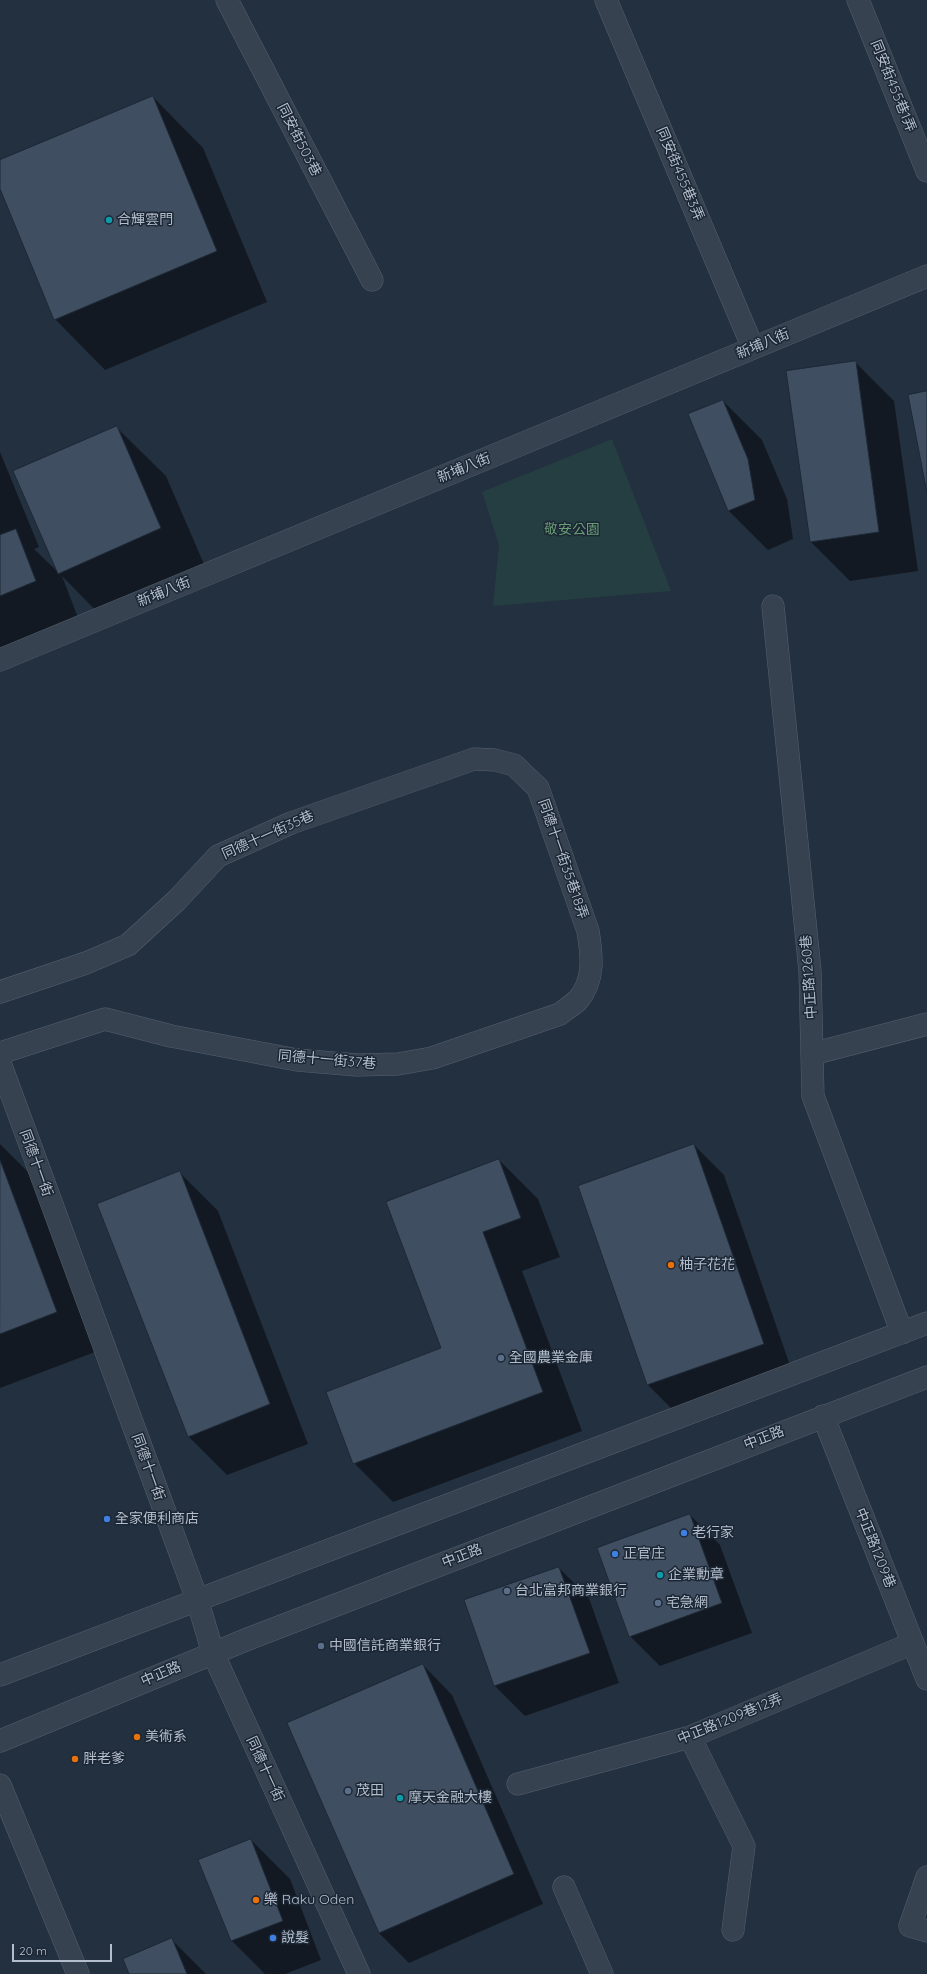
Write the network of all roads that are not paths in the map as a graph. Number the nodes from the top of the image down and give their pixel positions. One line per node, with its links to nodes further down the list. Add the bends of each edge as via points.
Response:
1 (227, 0): 6 (street, 同安街503巷)
2 (606, 0): 7 (street, 同安街455巷3弄)
3 (858, 0): 4 (street, 同安街455巷1弄)
4 (927, 171)
5 (927, 276): 7 (street, 新埔八街)
6 (372, 280)
7 (753, 348): 9 (street, 新埔八街)
8 (772, 606): 15 (street, 中正路1260巷, via 810,971)
9 (0, 660)
10 (538, 788): 11 (street, 同德十一街35巷18弄); 12 (street, 同德十一街35巷, via 514,765 495,760 474,759 291,822 218,856 177,900 128,945 86,963)
11 (588, 931): 14 (street, 同德十一街37巷, via 592,955 590,980 578,1000 560,1014 432,1058 398,1064 364,1065 297,1060 171,1036 105,1019)
12 (0, 992)
13 (927, 1024): 15 (street)
14 (0, 1054)
15 (812, 1054): 18 (street, 中正路1260巷, via 813,1096)
16 (0, 1063): 21 (street, 同德十一街)
17 (927, 1323): 18 (street)
18 (902, 1333): 21 (street)
19 (927, 1377): 20 (street, 中正路)
20 (823, 1416): 22 (street, 中正路1209巷); 23 (street, 中正路)
21 (197, 1599): 23 (street, 同德十一街); 24 (street)
22 (913, 1643): 25 (street, 中正路1209巷); 26 (street, 中正路1209巷12弄)
23 (213, 1653): 27 (street, 中正路); 35 (street, 同德十一街)
24 (0, 1675)
25 (927, 1679)
26 (690, 1737): 28 (street, 中正路1209巷12弄); 33 (street, via 744,1846)
27 (0, 1740)
28 (518, 1784)
29 (0, 1785): 34 (street)
30 (927, 1877): 32 (street)
31 (564, 1887): 36 (street)
32 (919, 1928)
33 (733, 1930)
34 (78, 1974)
35 (359, 1974)
36 (602, 1974)

